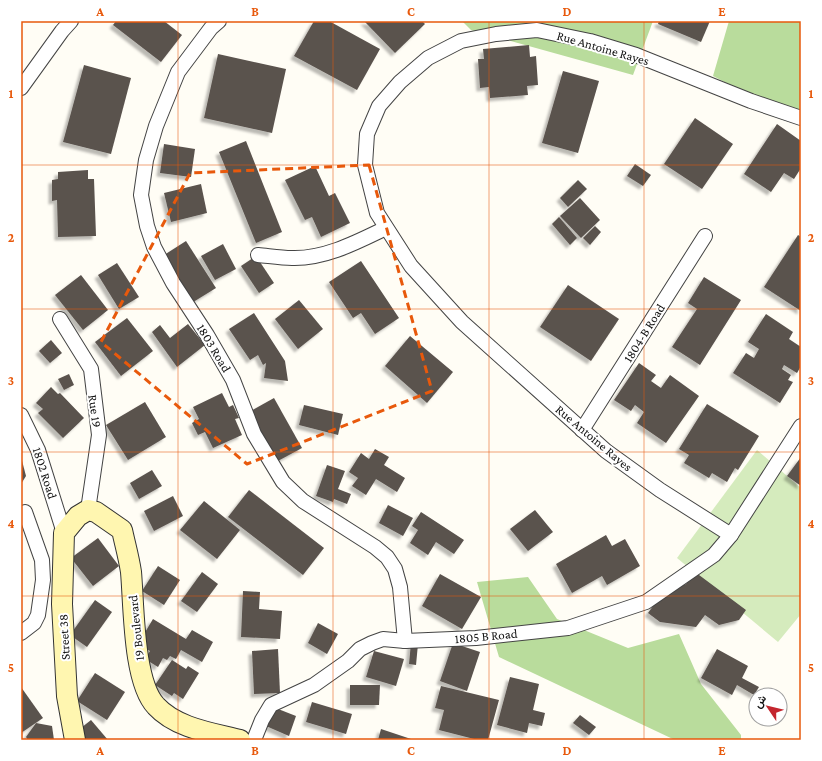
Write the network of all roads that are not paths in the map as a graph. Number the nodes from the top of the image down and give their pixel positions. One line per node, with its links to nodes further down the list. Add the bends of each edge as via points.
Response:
1 (71, 21): 3 (street)
2 (219, 21): 17 (street, 1803 Road, via 178,72 156,126 146,160 141,196 147,226 154,247 173,283 233,380 254,434 283,482 303,501 376,547 395,569 400,587)
3 (21, 88)
4 (801, 118): 5 (street, Rue Antoine Rayes, via 636,55 590,41 537,30 461,41 428,58 400,82 379,106 367,134 365,165 377,213)
5 (386, 228): 7 (street, via 354,244 327,253 293,258); 11 (street, Rue Antoine Rayes, via 411,266 462,322)
6 (705, 236): 11 (street, 1804-B Road)
7 (258, 254)
8 (60, 319): 12 (street, Rue 19, via 91,369 99,435)
9 (21, 415): 14 (street, 1802 Road, via 38,450)
10 (801, 426): 15 (street)
11 (582, 430): 15 (street, Rue Antoine Rayes, via 606,451 660,490)
12 (88, 510): 14 (street, via 78,516); 19 (street, 19 Boulevard, via 96,512 122,530 131,571 136,643 143,679 151,699 172,719 206,732)
13 (25, 512): 16 (street, via 42,560 43,580 38,615 34,623)
14 (64, 533): 18 (street, Street 38, via 63,619 67,696)
15 (731, 535): 17 (street, 1805 B Road, via 714,555 646,602 575,626 476,638)
16 (21, 633)
17 (405, 641): 20 (street, 1805 B Road, via 384,639 372,643 360,649 314,686 271,705)
18 (75, 740)
19 (240, 740)
20 (254, 740)

